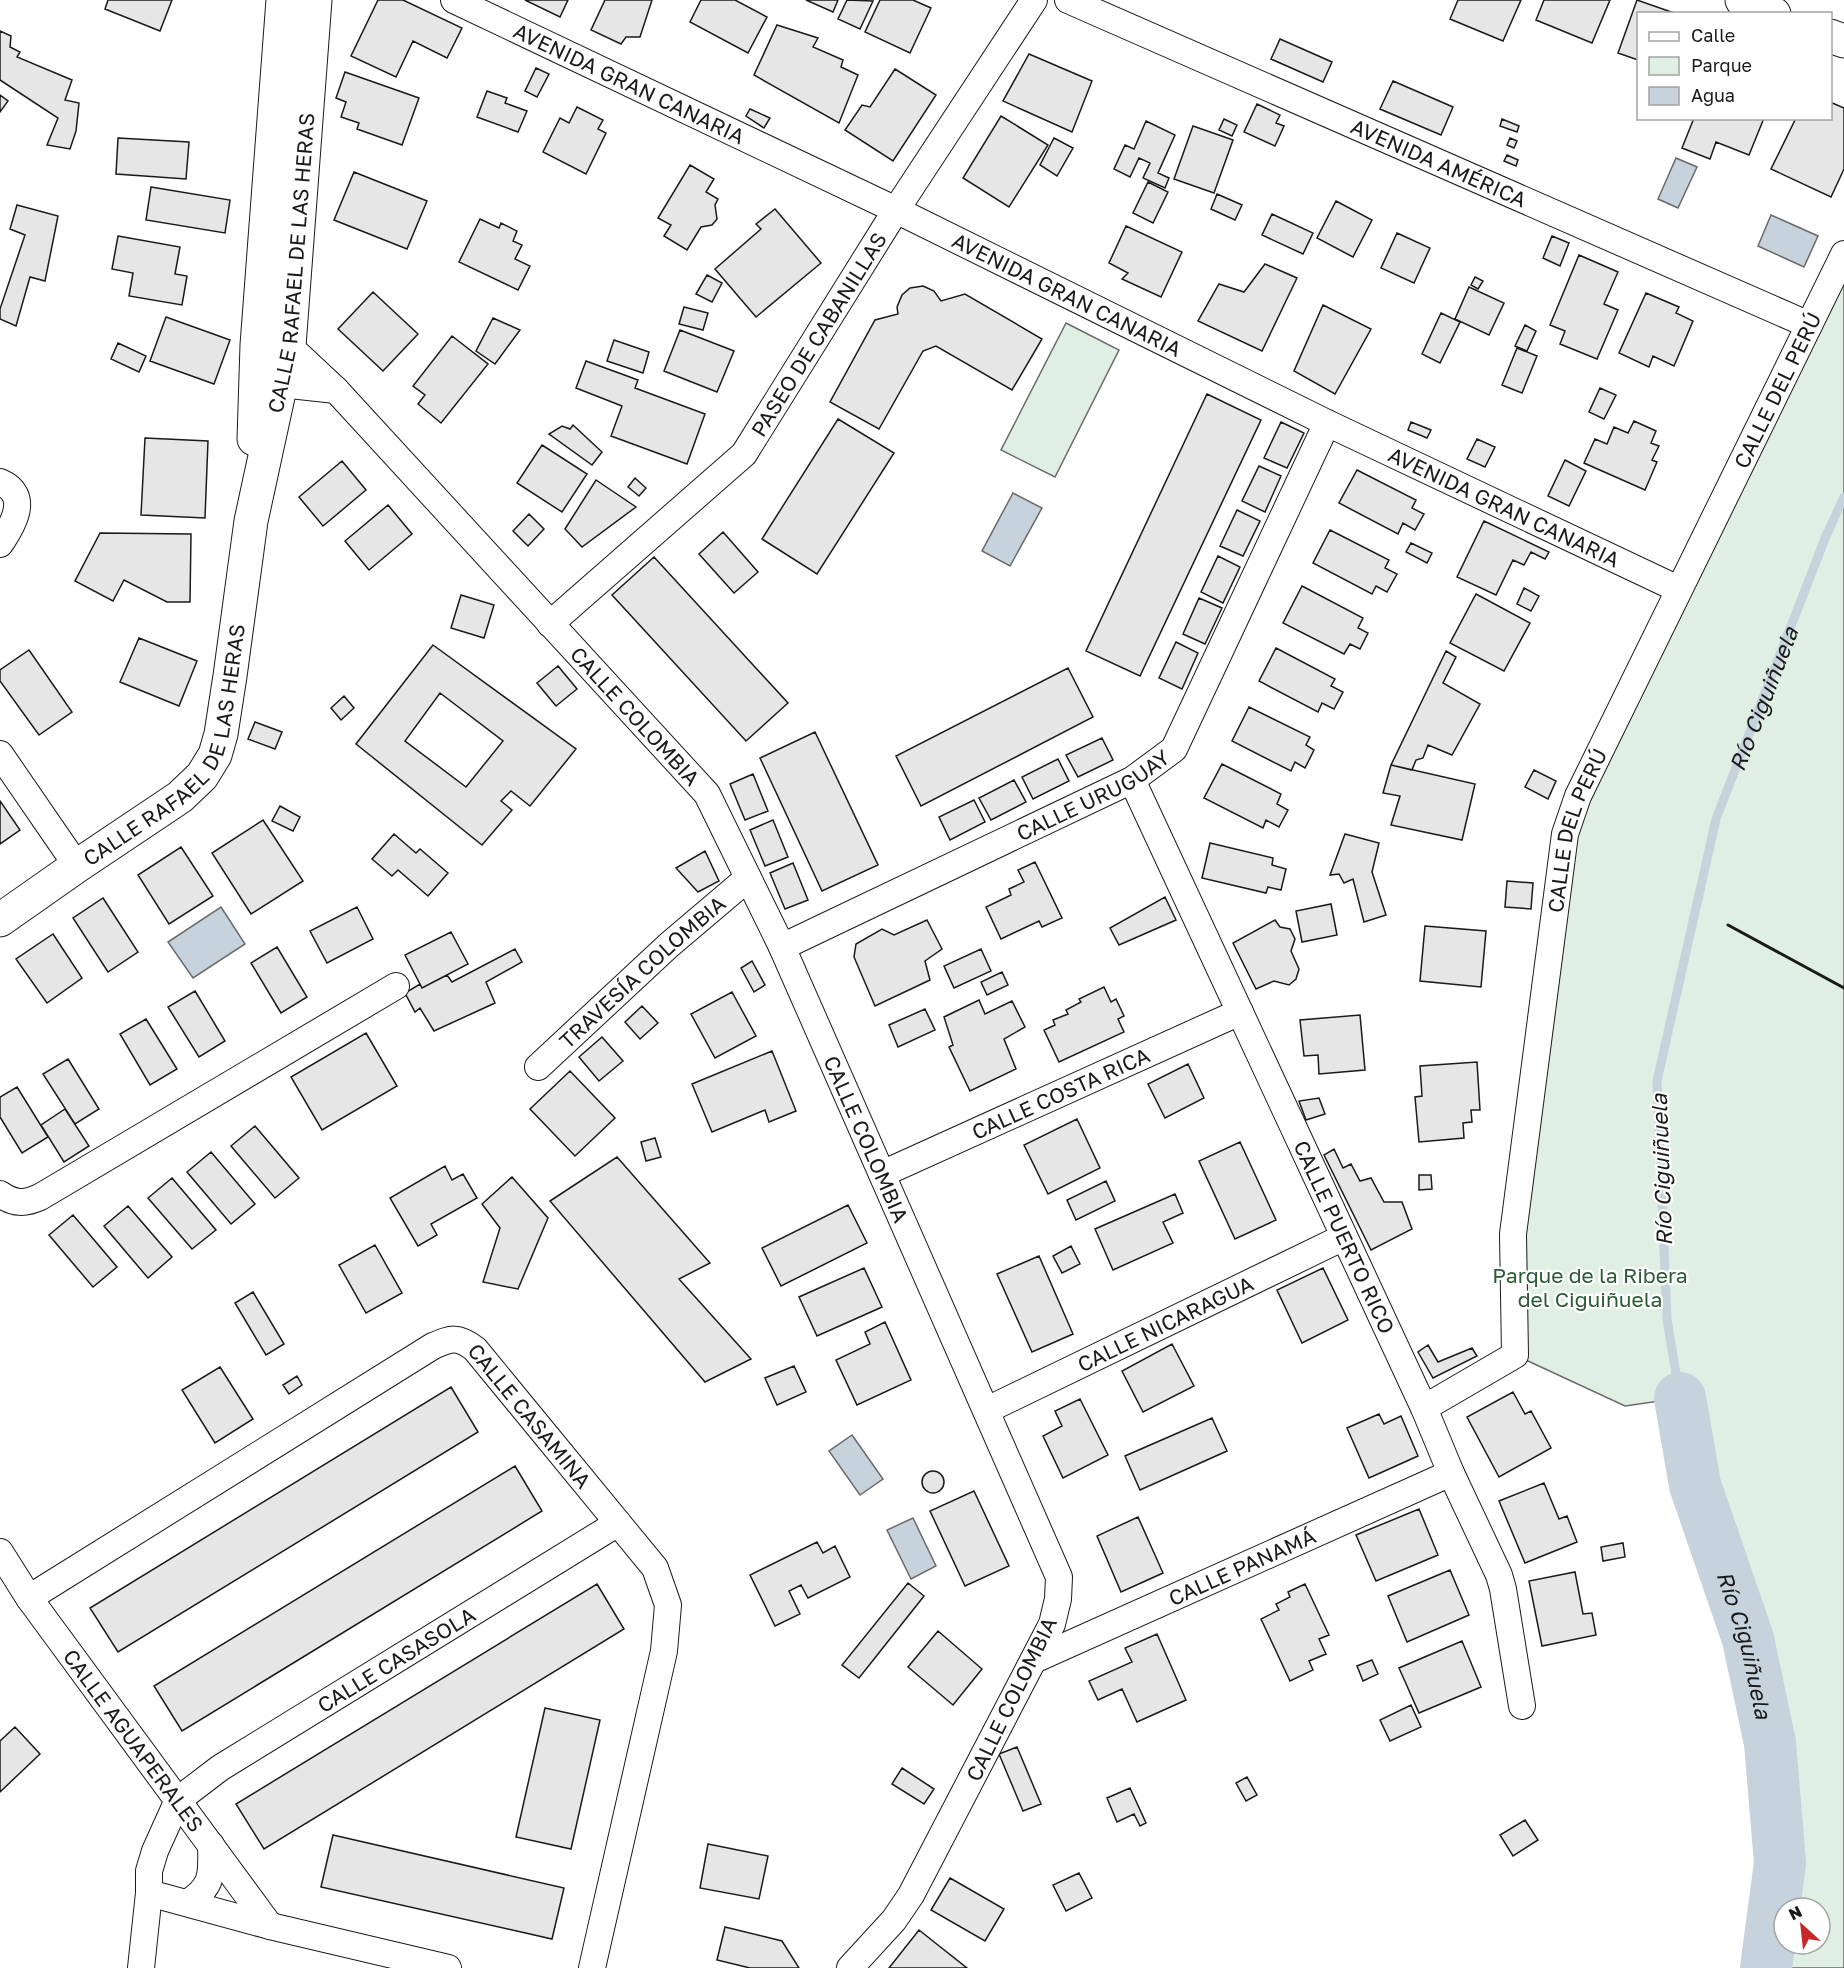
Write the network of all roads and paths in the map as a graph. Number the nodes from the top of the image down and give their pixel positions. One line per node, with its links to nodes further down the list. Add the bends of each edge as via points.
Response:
1 (283, 0): 12 (street, CALLE RAFAEL DE LAS HERAS, via 257,345)
2 (315, 0): 11 (street, CALLE RAFAEL DE LAS HERAS)
3 (454, 0): 8 (street, AVENIDA GRAN CANARIA)
4 (1034, 0): 8 (street, PASEO DE CABANILLAS)
5 (1068, 0): 10 (street, AVENIDA AMÉRICA)
6 (1742, 0): 7 (street)
7 (1769, 12)
8 (896, 210): 14 (street, AVENIDA GRAN CANARIA); 18 (street, PASEO DE CABANILLAS, via 744,454)
9 (1844, 254): 10 (street, CALLE DEL PERÚ)
10 (1809, 325): 17 (street, CALLE DEL PERÚ)
11 (289, 346): 12 (street, CALLE RAFAEL DE LAS HERAS); 13 (street, CALLE COLOMBIA)
12 (268, 383): 13 (street); 21 (street, CALLE RAFAEL DE LAS HERAS, via 230,676 215,755 202,776 180,797)
13 (336, 390): 18 (street, CALLE COLOMBIA)
14 (1327, 423): 17 (street, AVENIDA GRAN CANARIA); 20 (street, CALLE URUGUAY, via 1174,749)
15 (0, 482): 16 (street, via 13,491 17,503 14,519)
16 (0, 544)
17 (1678, 589): 31 (street, CALLE DEL PERÚ, via 1578,796 1565,834 1513,1234 1515,1355)
18 (550, 624): 22 (street, CALLE COLOMBIA, via 707,794)
19 (0, 754): 21 (street)
20 (1132, 780): 24 (street, CALLE URUGUAY); 26 (street, CALLE PUERTO RICO)
21 (77, 866): 23 (street, CALLE RAFAEL DE LAS HERAS)
22 (748, 878): 24 (street, CALLE COLOMBIA); 27 (street, TRAVESÍA COLOMBIA, via 669,945)
23 (0, 920)
24 (782, 947): 28 (street, CALLE COLOMBIA)
25 (396, 986): 29 (street, via 40,1197 19,1203)
26 (1240, 1012): 28 (street, CALLE COSTA RICA); 30 (street, CALLE PUERTO RICO)
27 (538, 1067)
28 (882, 1174): 32 (street, CALLE COLOMBIA)
29 (0, 1194)
30 (1344, 1237): 31 (street, CALLE PUERTO RICO); 32 (street, CALLE NICARAGUA)
31 (1424, 1408): 33 (street, CALLE PUERTO RICO)
32 (987, 1410): 37 (street, CALLE COLOMBIA, via 1059,1577 1052,1624)
33 (1451, 1473): 37 (street, CALLE PANAMÁ); 38 (street, CALLE PUERTO RICO, via 1499,1575)
34 (618, 1523): 36 (street, CALLE CASAMINA, via 475,1350 465,1341 449,1339); 39 (street, CALLE CASASOLA, via 220,1768); 46 (street, CALLE CASAMINA, via 655,1568 668,1605 664,1651)
35 (0, 1552): 36 (street, CALLE AGUAPERALES)
36 (29, 1598): 39 (street, CALLE AGUAPERALES)
37 (1034, 1660): 47 (street, CALLE COLOMBIA, via 911,1895)
38 (1522, 1706)
39 (178, 1800): 40 (street, CALLE AGUAPERALES); 41 (street, via 155,1851)
40 (211, 1845): 42 (street, via 209,1883); 43 (street, CALLE AGUAPERALES)
41 (149, 1893): 42 (street); 44 (street)
42 (187, 1903): 43 (street)
43 (270, 1926): 45 (street)
44 (141, 1968)
45 (448, 1968)
46 (592, 1968)
47 (850, 1968)

